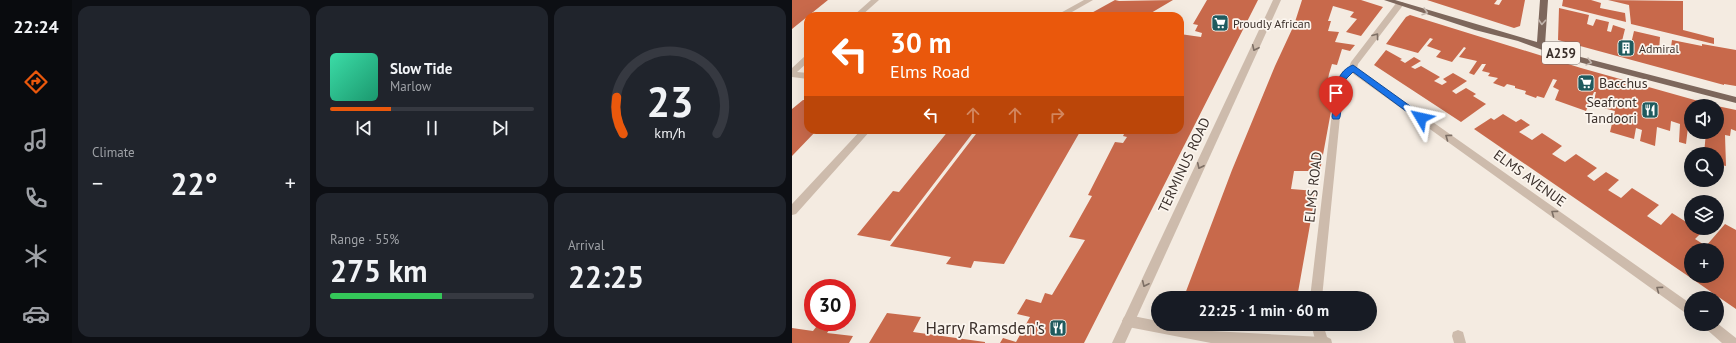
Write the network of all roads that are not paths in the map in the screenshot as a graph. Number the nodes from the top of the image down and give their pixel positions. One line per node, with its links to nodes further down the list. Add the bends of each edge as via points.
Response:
1 (875, 0): 7 (street)
2 (1089, 0): 8 (street)
3 (1277, 0): 19 (street, TERMINUS ROAD, one-way to 19)
4 (1388, 0): 6 (main road, A259)
5 (1544, 0): 9 (main road, A259, one-way to 9)
6 (1400, 4): 9 (main road, A259, one-way to 9); 11 (street, ELMS ROAD, one-way to 6)
7 (862, 12)
8 (1067, 12)
9 (1541, 45): 14 (main road, A259, one-way to 14, via 1570,57)
10 (804, 62): 12 (street)
11 (1353, 68): 17 (street, ELMS ROAD, via 1345,74 1339,87); 18 (street, ELMS AVENUE, one-way to 11)
12 (792, 73): 13 (street)
13 (804, 75)
14 (1736, 100)
15 (862, 134): 16 (street)
16 (792, 210)
17 (1317, 291)
18 (1684, 306)
19 (1128, 321): 22 (street, TERMINUS ROAD); 23 (street, via 1212,337)
20 (1319, 331): 23 (street)
21 (1717, 331): 25 (street)
22 (1118, 343)
23 (1322, 343): 24 (street)
24 (1326, 343)
25 (1732, 343)

